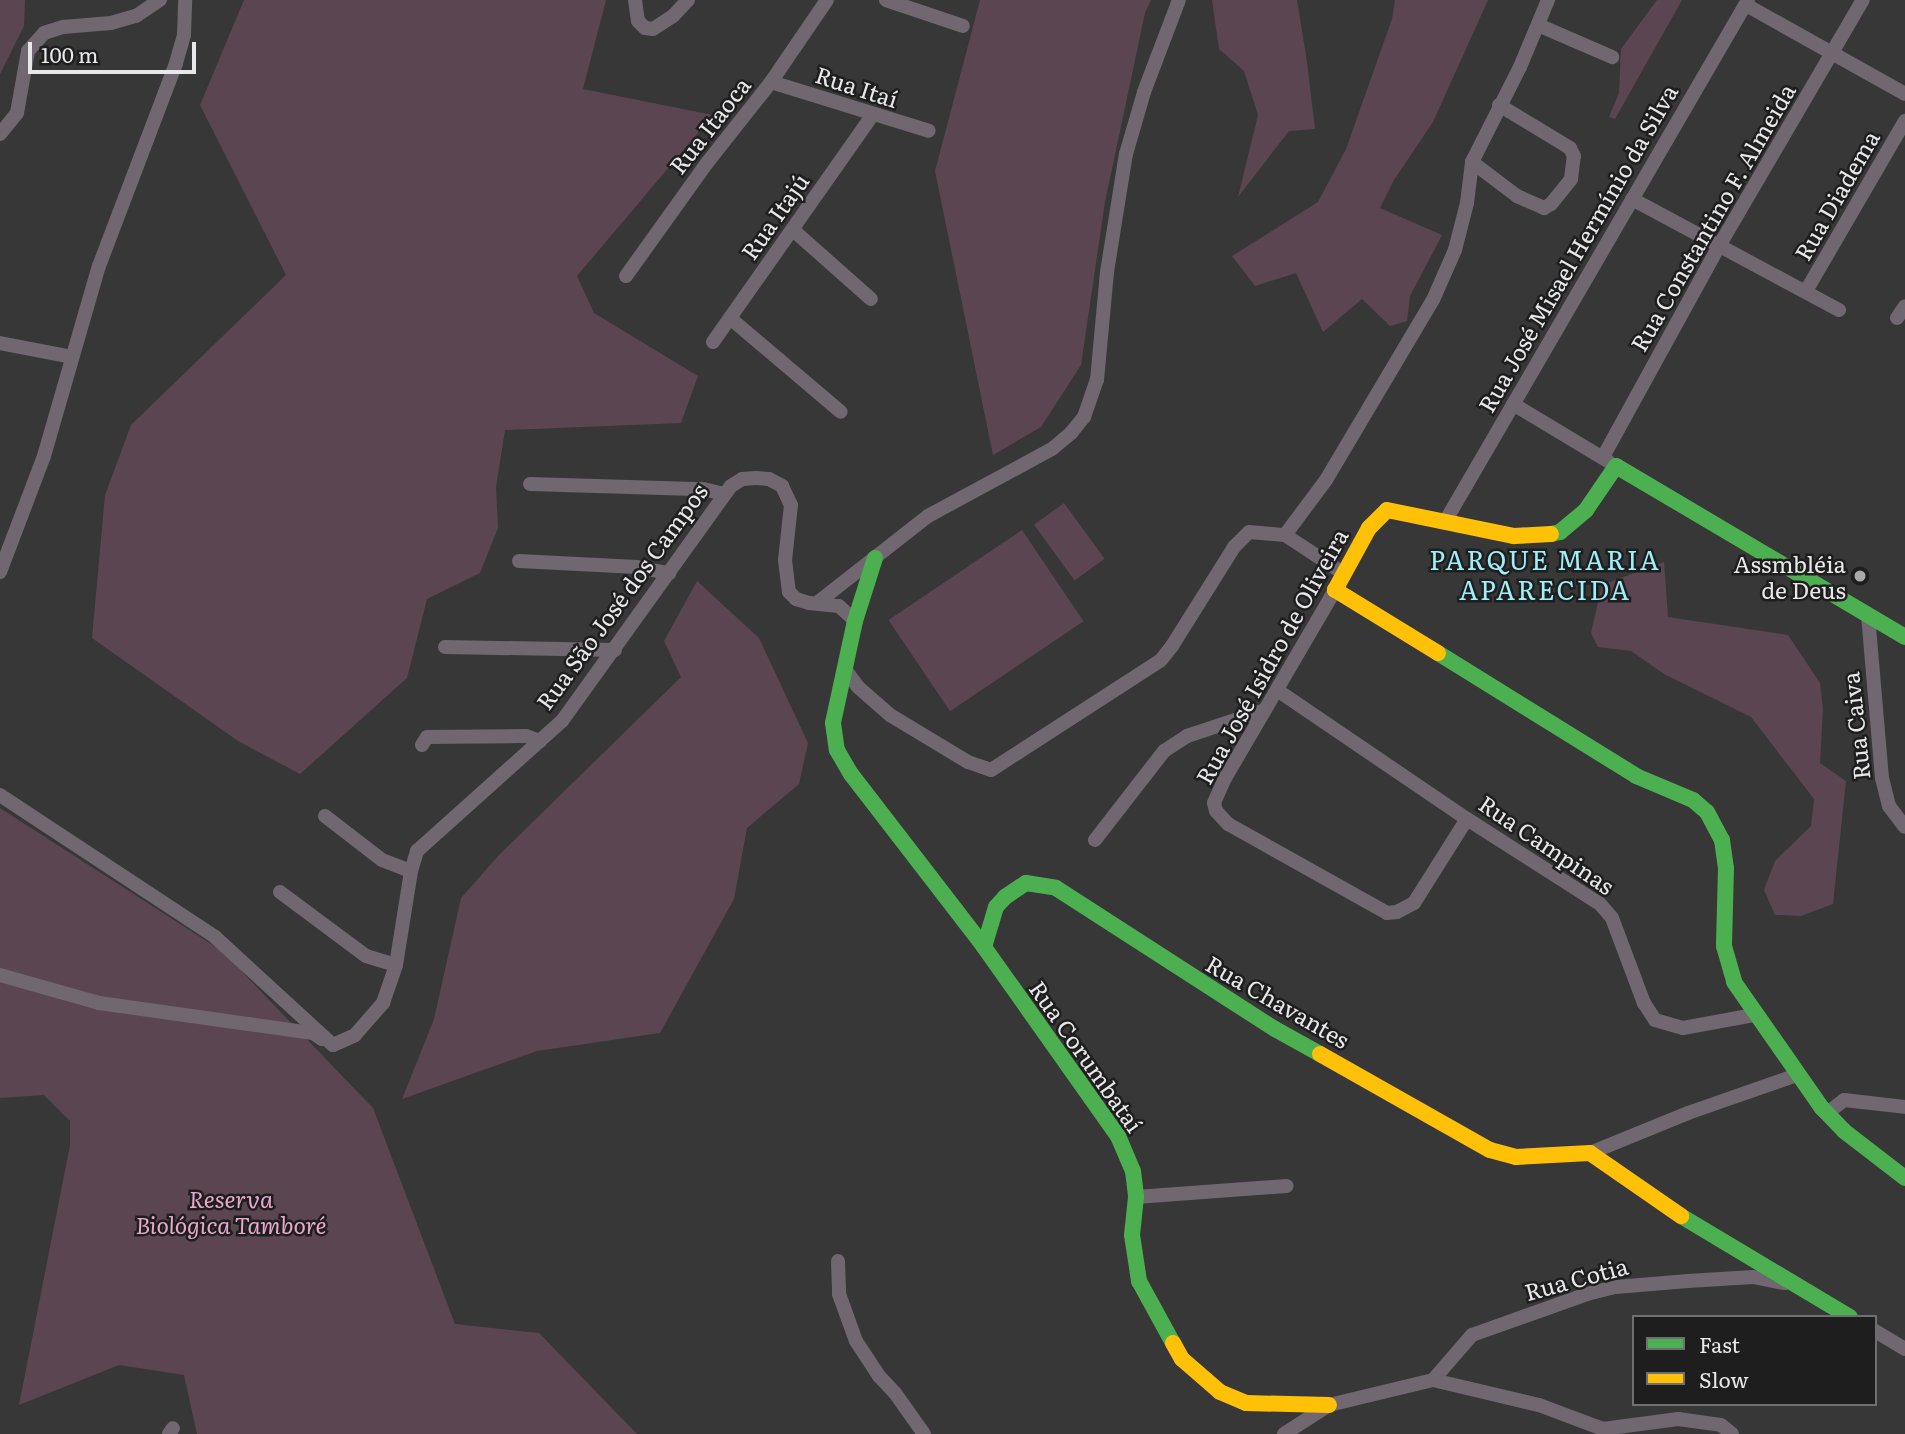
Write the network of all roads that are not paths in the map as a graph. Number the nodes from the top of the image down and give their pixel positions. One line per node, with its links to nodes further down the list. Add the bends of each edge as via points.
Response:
1 (160, 0): 21 (street, via 136,16 44,33 28,51 17,113)
2 (185, 0): 33 (street, via 179,54 99,266)
3 (635, 0): 4 (street, via 636,19 648,29 665,23)
4 (688, 0)
5 (827, 0): 15 (street, Rua Itaoca)
6 (886, 0): 12 (street)
7 (1179, 0): 41 (street, via 1126,153 1107,272 1097,380 1084,417 1052,449 928,516)
8 (1548, 0): 11 (street)
9 (1863, 0): 13 (street, Rua Constantino F. Almeida)
10 (1747, 2): 13 (street); 23 (street, Rua José Misael Hermínio da Silva)
11 (1538, 25): 14 (street); 17 (street)
12 (962, 26)
13 (1832, 53): 16 (street); 25 (street, Rua Constantino F. Almeida)
14 (1612, 57)
15 (771, 82): 18 (street, Rua Itaí); 26 (street, Rua Itaoca)
16 (1905, 94)
17 (1499, 105): 22 (street); 22 (street, via 1570,148 1574,156 1571,179 1544,208 1517,196)
18 (872, 116): 20 (street, Rua Itaí); 24 (street, Rua Itajú)
19 (1905, 121): 27 (street, Rua Diadema)
20 (929, 131)
21 (0, 134)
22 (1472, 162): 40 (street, via 1455,250 1433,300 1326,480)
23 (1632, 199): 25 (street); 34 (street, Rua José Misael Hermínio da Silva)
24 (793, 230): 28 (street); 30 (street, Rua Itajú)
25 (1719, 246): 27 (street); 36 (street, Rua Constantino F. Almeida)
26 (626, 276)
27 (1806, 291): 29 (street)
28 (871, 299)
29 (1839, 310)
30 (730, 318): 31 (street, Rua Itajú); 35 (street)
31 (713, 342)
32 (0, 343): 33 (street)
33 (72, 358): 43 (street, via 44,456)
34 (1513, 404): 36 (street); 39 (street, Rua José Misael Hermínio da Silva)
35 (841, 412)
36 (1609, 461): 39 (street, Rua José Isidro de Oliveira, via 1586,510 1560,532 1514,536); 48 (street)
37 (530, 484): 38 (street, via 703,489)
38 (724, 494): 44 (street, Rua São José dos Campos); 47 (street, Rua São José dos Campos, via 742,479 769,479 782,486 791,505 786,585 796,599)
39 (1446, 520): 45 (street, Rua José Isidro de Oliveira, via 1387,510 1369,528)
40 (1285, 535): 45 (street); 53 (street, via 1249,532 1240,539 1161,660 991,770 890,715 858,688)
41 (875, 558): 47 (street); 49 (street, Rua Corumbataí)
42 (519, 561): 44 (street)
43 (0, 572)
44 (669, 573): 52 (street, Rua São José dos Campos)
45 (1343, 573): 46 (street, Rua José Isidro de Oliveira)
46 (1335, 590): 54 (street, Rua José Isidro de Oliveira); 70 (street, via 1636,776 1693,800 1715,822 1726,868 1727,963)
47 (817, 603): 49 (street, Rua São José dos Campos, via 839,606)
48 (1868, 615): 50 (street); 63 (street, Rua Caiva, via 1882,778 1889,806)
49 (855, 621): 53 (street, Rua Corumbataí)
50 (1905, 637)
51 (445, 647): 52 (street)
52 (615, 650): 57 (street, Rua São José dos Campos, via 562,721)
53 (845, 669): 67 (street, Rua Corumbataí, via 833,723 837,750)
54 (1277, 690): 55 (street, Rua José Isidro de Oliveira); 62 (street, Rua Campinas)
55 (1265, 710): 62 (street, Rua José Isidro de Oliveira, via 1219,789 1216,811 1228,824 1377,909 1398,912 1414,903); 64 (street, via 1176,742 1152,764)
56 (496, 736): 57 (street); 58 (street, via 427,737); 59 (street, via 509,749)
57 (540, 741): 59 (street, Rua São José dos Campos)
58 (422, 746)
59 (511, 765): 65 (street, Rua São José dos Campos, via 417,850)
60 (0, 795): 71 (street, via 215,937)
61 (325, 816): 65 (street, via 382,860)
62 (1467, 819): 70 (street, Rua Campinas, via 1608,911 1648,1014 1655,1020 1683,1028)
63 (1905, 827)
64 (1096, 840)
65 (411, 872): 68 (street, Rua São José dos Campos)
66 (280, 892): 68 (street, via 366,957)
67 (984, 947): 75 (street, Rua Chavantes, via 996,907 1005,897 1026,883 1056,888 1275,1028 1490,1150 1529,1157); 78 (street, Rua Corumbataí, via 1118,1136 1133,1171)
68 (396, 965): 71 (street, Rua São José dos Campos, via 374,1016 355,1035)
69 (0, 975): 71 (street, via 99,1003 313,1033)
70 (1754, 1015): 72 (street)
71 (332, 1045)
72 (1797, 1075): 74 (street); 75 (street, Rua Chavantes)
73 (1905, 1107): 74 (street, via 1844,1100)
74 (1827, 1113): 76 (street)
75 (1590, 1153): 80 (street, via 1698,1228)
76 (1905, 1178)
77 (1287, 1186): 78 (street)
78 (1136, 1197): 85 (street, Rua Corumbataí, via 1132,1236 1139,1281 1190,1368 1220,1392 1246,1403)
79 (838, 1261): 87 (street, via 839,1294 856,1341)
80 (1796, 1285): 81 (street); 84 (street, Rua Cotia, via 1753,1277 1643,1283 1587,1294 1472,1335)
81 (1847, 1315)
82 (1877, 1332): 83 (street)
83 (1905, 1349)
84 (1433, 1380): 85 (street); 86 (street, via 1539,1405)
85 (1329, 1405): 88 (street)
86 (1599, 1432): 89 (street, via 1678,1419 1721,1425)
87 (924, 1434)
88 (1284, 1434)
89 (1731, 1434)

